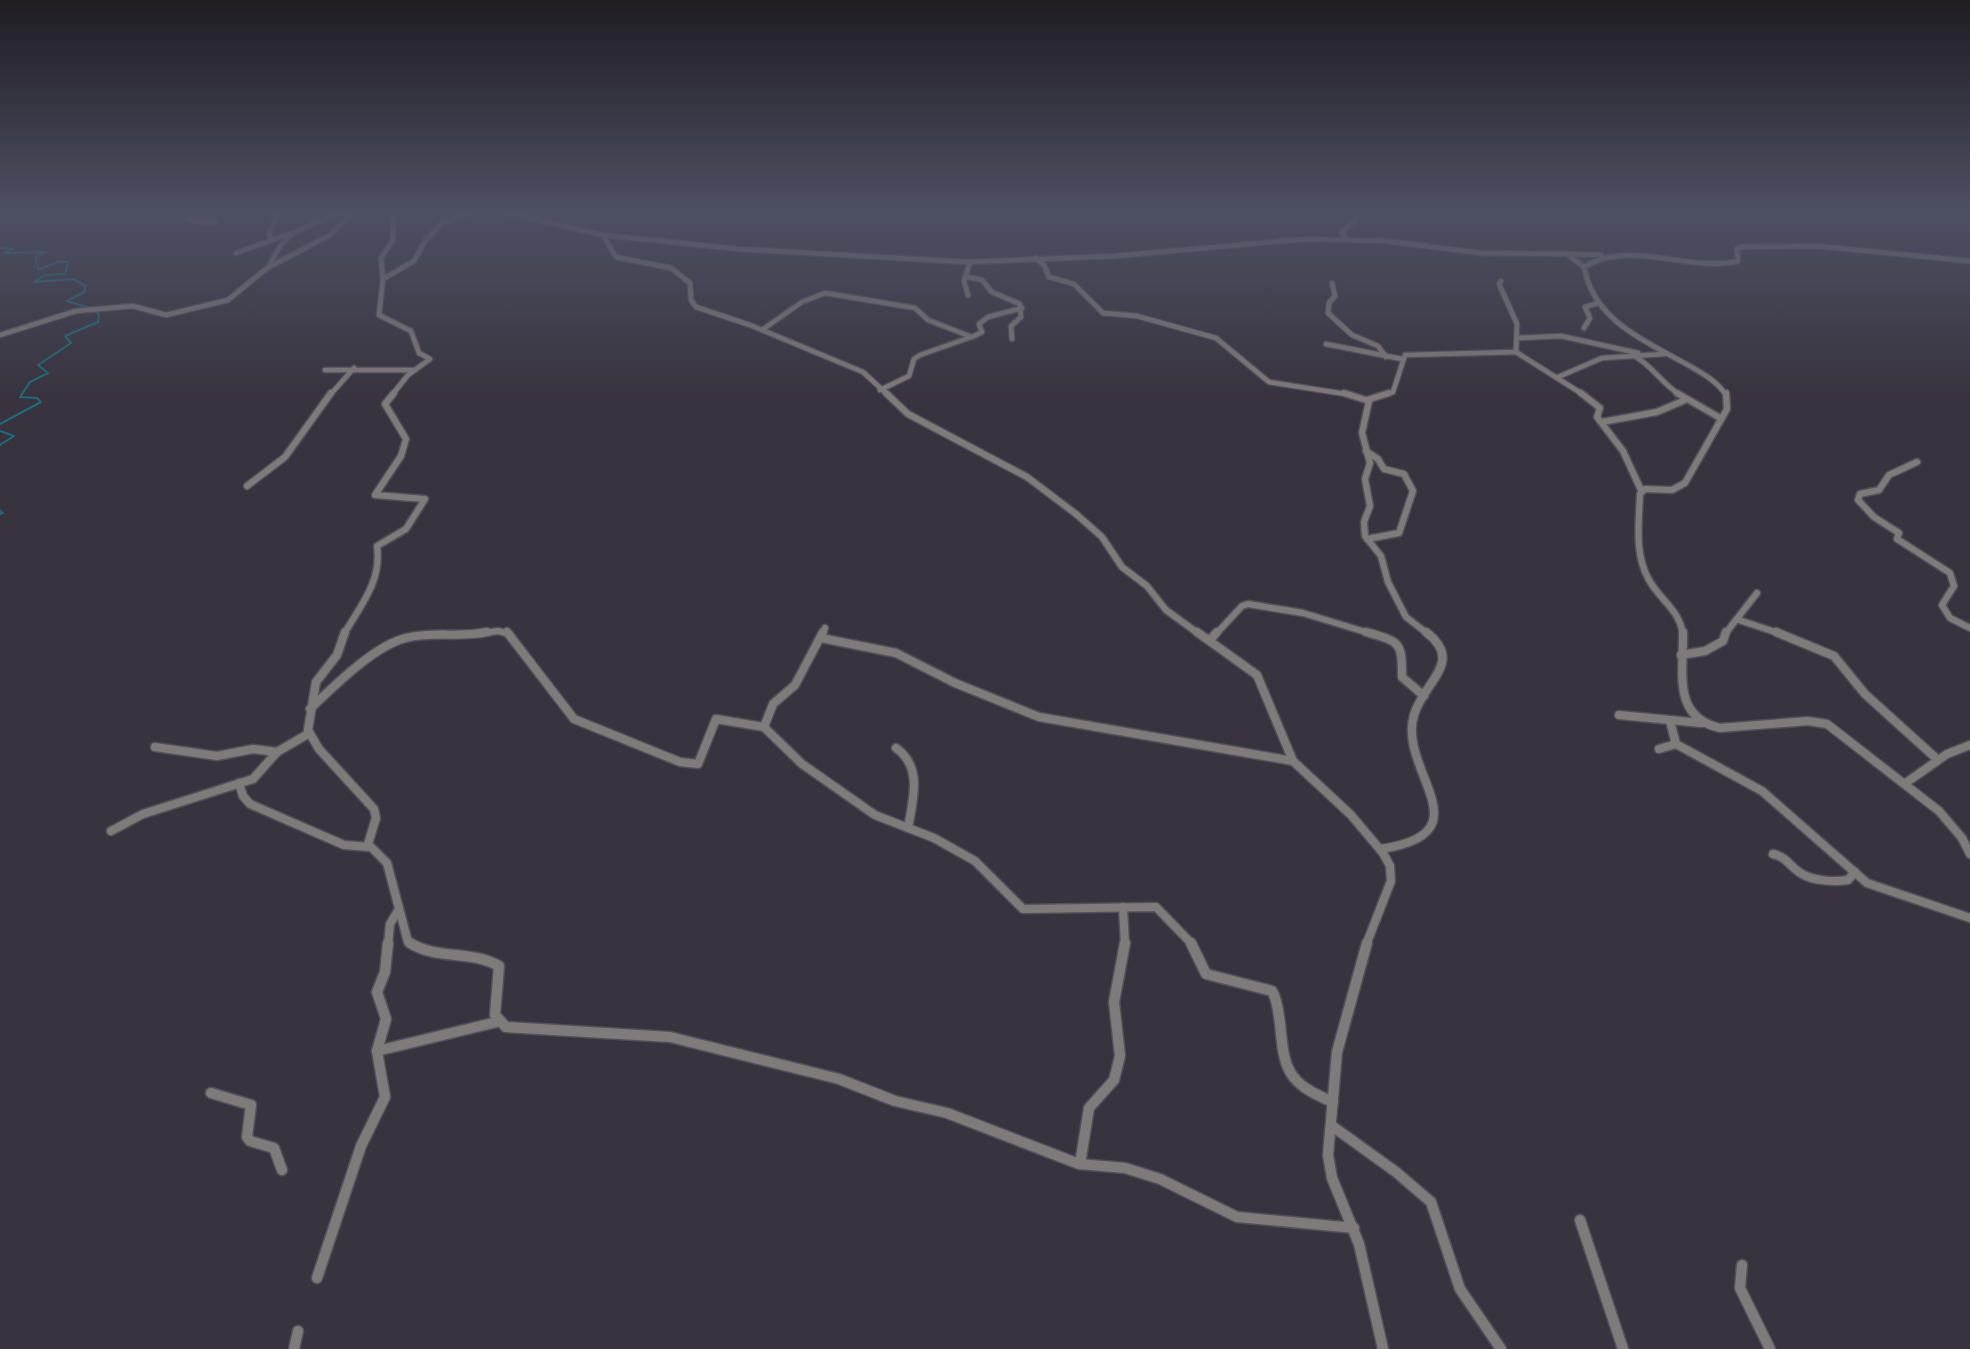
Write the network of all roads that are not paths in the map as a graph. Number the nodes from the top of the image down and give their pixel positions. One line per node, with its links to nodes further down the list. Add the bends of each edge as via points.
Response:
1 (263, 273): 17 (street, via 233,298 203,309 162,315 133,306 76,311)
2 (382, 273): 9 (street)
3 (393, 273): 9 (street)
4 (678, 273): 16 (street, via 690,283 696,307)
5 (968, 273): 8 (street)
6 (1047, 273): 34 (street, via 1074,284 1105,314 1137,316 1211,336 1270,382)
7 (1585, 273): 13 (street)
8 (967, 277): 12 (street); 14 (street, via 982,280 989,290)
9 (383, 279): 31 (street, via 379,315 411,331 419,353 430,359)
10 (1501, 281): 19 (street, via 1504,298 1517,319)
11 (1332, 283): 26 (street, via 1335,295 1328,313 1350,334 1378,346)
12 (968, 295)
13 (1598, 303): 15 (street, via 1585,307 1590,318); 25 (street, via 1618,324)
14 (1022, 308): 18 (street, via 984,319 979,324 982,332); 20 (street, via 1021,317 1011,326)
15 (1584, 328)
16 (762, 330): 18 (street, via 802,302 825,293 915,308 928,320); 33 (street, via 863,372)
17 (0, 335)
18 (972, 337): 33 (street, via 921,354 914,359 911,376)
19 (1518, 338): 22 (street, via 1541,335); 23 (street)
20 (1012, 339)
21 (1326, 344): 26 (street)
22 (1609, 347): 24 (street); 27 (street)
23 (1516, 352): 28 (street, via 1410,354); 32 (street)
24 (1635, 354): 25 (street); 27 (street); 35 (street)
25 (1671, 355): 36 (street, via 1724,390 1728,407)
26 (1386, 356): 28 (street)
27 (1616, 356): 32 (street)
28 (1402, 359): 34 (street, via 1393,392)
29 (354, 368): 30 (street); 31 (street); 40 (street, via 285,457)
30 (325, 370)
31 (415, 370): 51 (street, via 385,404 405,432 406,442 374,495 425,499 406,529 377,545 378,572 369,596 344,634 337,655 316,682)
32 (1558, 377): 37 (street, via 1593,402)
33 (880, 390): 48 (street, via 911,416 1034,482 1102,537 1122,566 1167,610)
34 (1367, 400): 38 (street, via 1370,405 1362,435)
35 (1685, 400): 36 (street); 37 (street, via 1651,414)
36 (1720, 418): 41 (street, via 1685,483 1672,490)
37 (1602, 422): 41 (street, via 1626,453)
38 (1366, 451): 42 (street, via 1371,461 1365,479 1370,506 1363,526); 42 (street, via 1384,469 1404,474 1413,491 1399,533)
39 (1917, 461): 46 (street, via 1889,475 1879,490 1860,494 1858,500 1899,533 1900,542 1950,573 1954,586 1942,605 1950,618)
40 (247, 486)
41 (1641, 490): 49 (street, via 1638,547 1651,584 1680,620)
42 (1367, 539): 50 (street, via 1381,556 1406,617 1444,651 1441,667)
43 (1757, 593): 44 (street, via 1748,600)
44 (1739, 620): 49 (street, via 1712,649); 63 (street, via 1834,656 1865,694)
45 (825, 628): 47 (street)
46 (1970, 628)
47 (821, 638): 55 (street, via 795,685 773,704); 64 (street, via 897,653 1039,718)
48 (1210, 640): 50 (street, via 1248,604 1329,620 1396,641 1402,650 1402,677); 64 (street, via 1260,679)
49 (1681, 655): 54 (street, via 1688,706)
50 (1424, 696): 70 (street, via 1414,712 1413,739 1436,815 1415,842)
51 (309, 711): 55 (street, via 331,687 398,640 505,632 574,719 680,762 698,764 716,719); 56 (street)
52 (1619, 715): 53 (street)
53 (1670, 721): 54 (street); 57 (street)
54 (1701, 723): 65 (street, via 1724,727 1821,722)
55 (764, 727): 67 (street, via 814,774 875,815)
56 (309, 733): 62 (street); 69 (street, via 374,809)
57 (1676, 744): 61 (street); 73 (street, via 1762,791)
58 (1970, 745): 63 (street)
59 (155, 747): 62 (street, via 217,756 263,749)
60 (896, 748): 67 (street, via 906,754 914,770)
61 (1659, 749)
62 (276, 752): 66 (street, via 260,774)
63 (1938, 760): 65 (street)
64 (1293, 761): 70 (street)
65 (1907, 782): 72 (street, via 1955,828)
66 (239, 783): 68 (street, via 137,816); 69 (street, via 250,804 344,845)
67 (908, 828): 74 (street, via 975,861 1023,909)
68 (111, 831)
69 (369, 847): 75 (street, via 387,863)
70 (1381, 849): 80 (street, via 1390,866 1391,881 1347,1008)
71 (1773, 854): 73 (street, via 1783,856 1802,874 1834,882 1848,880)
72 (1970, 854)
73 (1855, 872): 76 (street, via 1872,886)
74 (1123, 907): 80 (street, via 1156,906 1195,947 1206,974 1272,990 1289,1076 1302,1089); 82 (street, via 1125,946 1114,1002 1119,1064 1114,1080 1089,1108)
75 (399, 909): 77 (street, via 414,948 475,956 499,966 502,975 493,1012); 78 (street, via 390,924 385,972 377,992 386,1019)
76 (1970, 918)
77 (497, 1022): 78 (street); 82 (street, via 506,1027 657,1034 823,1074 895,1101 947,1113)
78 (377, 1051): 87 (street, via 385,1097 361,1146)
79 (211, 1093): 83 (street, via 251,1105 247,1137 274,1148)
80 (1333, 1102): 81 (street)
81 (1332, 1126): 85 (street, via 1328,1163); 91 (street, via 1431,1202 1460,1289)
82 (1080, 1164): 85 (street, via 1125,1168 1160,1179 1237,1217)
83 (282, 1170)
84 (1580, 1220): 92 (street)
85 (1354, 1228): 90 (street)
86 (1742, 1265): 93 (street, via 1740,1288)
87 (317, 1278)
88 (298, 1331): 89 (street)
89 (294, 1349)
90 (1383, 1349)
91 (1500, 1349)
92 (1623, 1349)
93 (1770, 1349)

